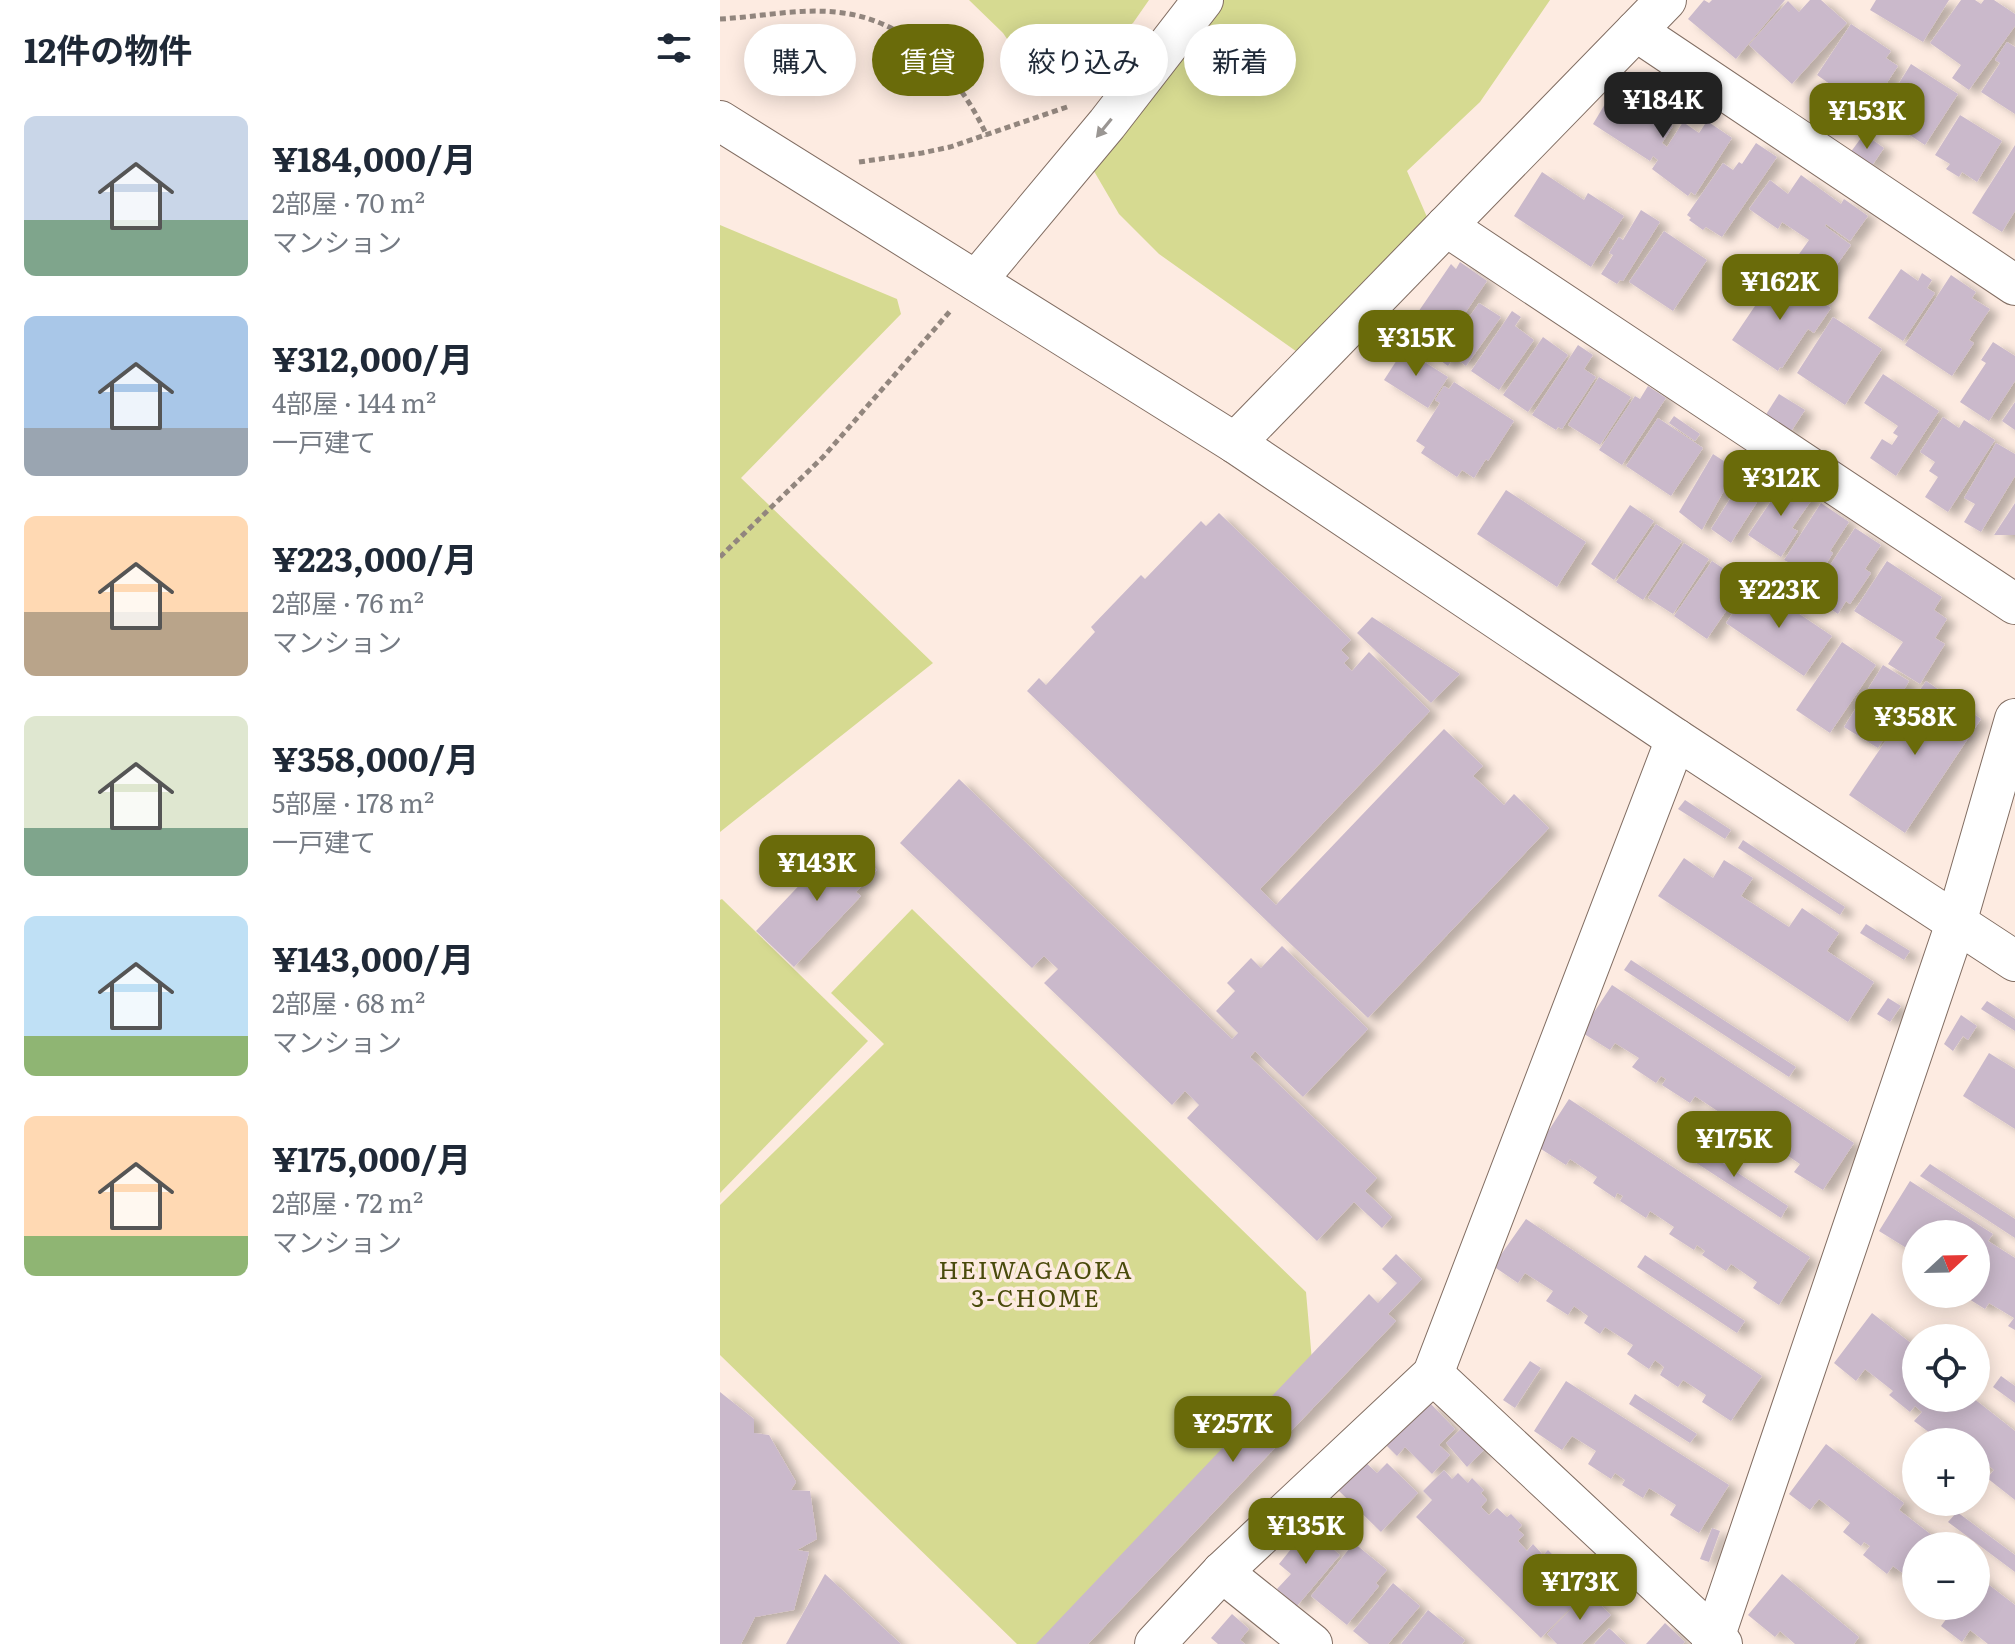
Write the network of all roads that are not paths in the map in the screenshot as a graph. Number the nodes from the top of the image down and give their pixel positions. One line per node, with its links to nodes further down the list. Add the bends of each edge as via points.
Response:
1 (1203, 0): 6 (street, one-way to 6)
2 (1666, 0): 3 (street)
3 (1636, 31): 5 (street); 7 (street)
4 (720, 121): 6 (street)
5 (1446, 226): 8 (street); 9 (street)
6 (976, 281): 8 (street)
7 (2015, 285)
8 (1235, 443): 11 (street)
9 (2015, 604)
10 (2015, 719): 12 (street)
11 (1676, 739): 12 (street); 14 (street)
12 (1956, 923): 13 (street); 16 (street)
13 (2015, 961)
14 (1433, 1374): 15 (street); 16 (street)
15 (1222, 1572): 17 (street); 18 (street)
16 (1717, 1642)
17 (1155, 1644)
18 (1312, 1644)

